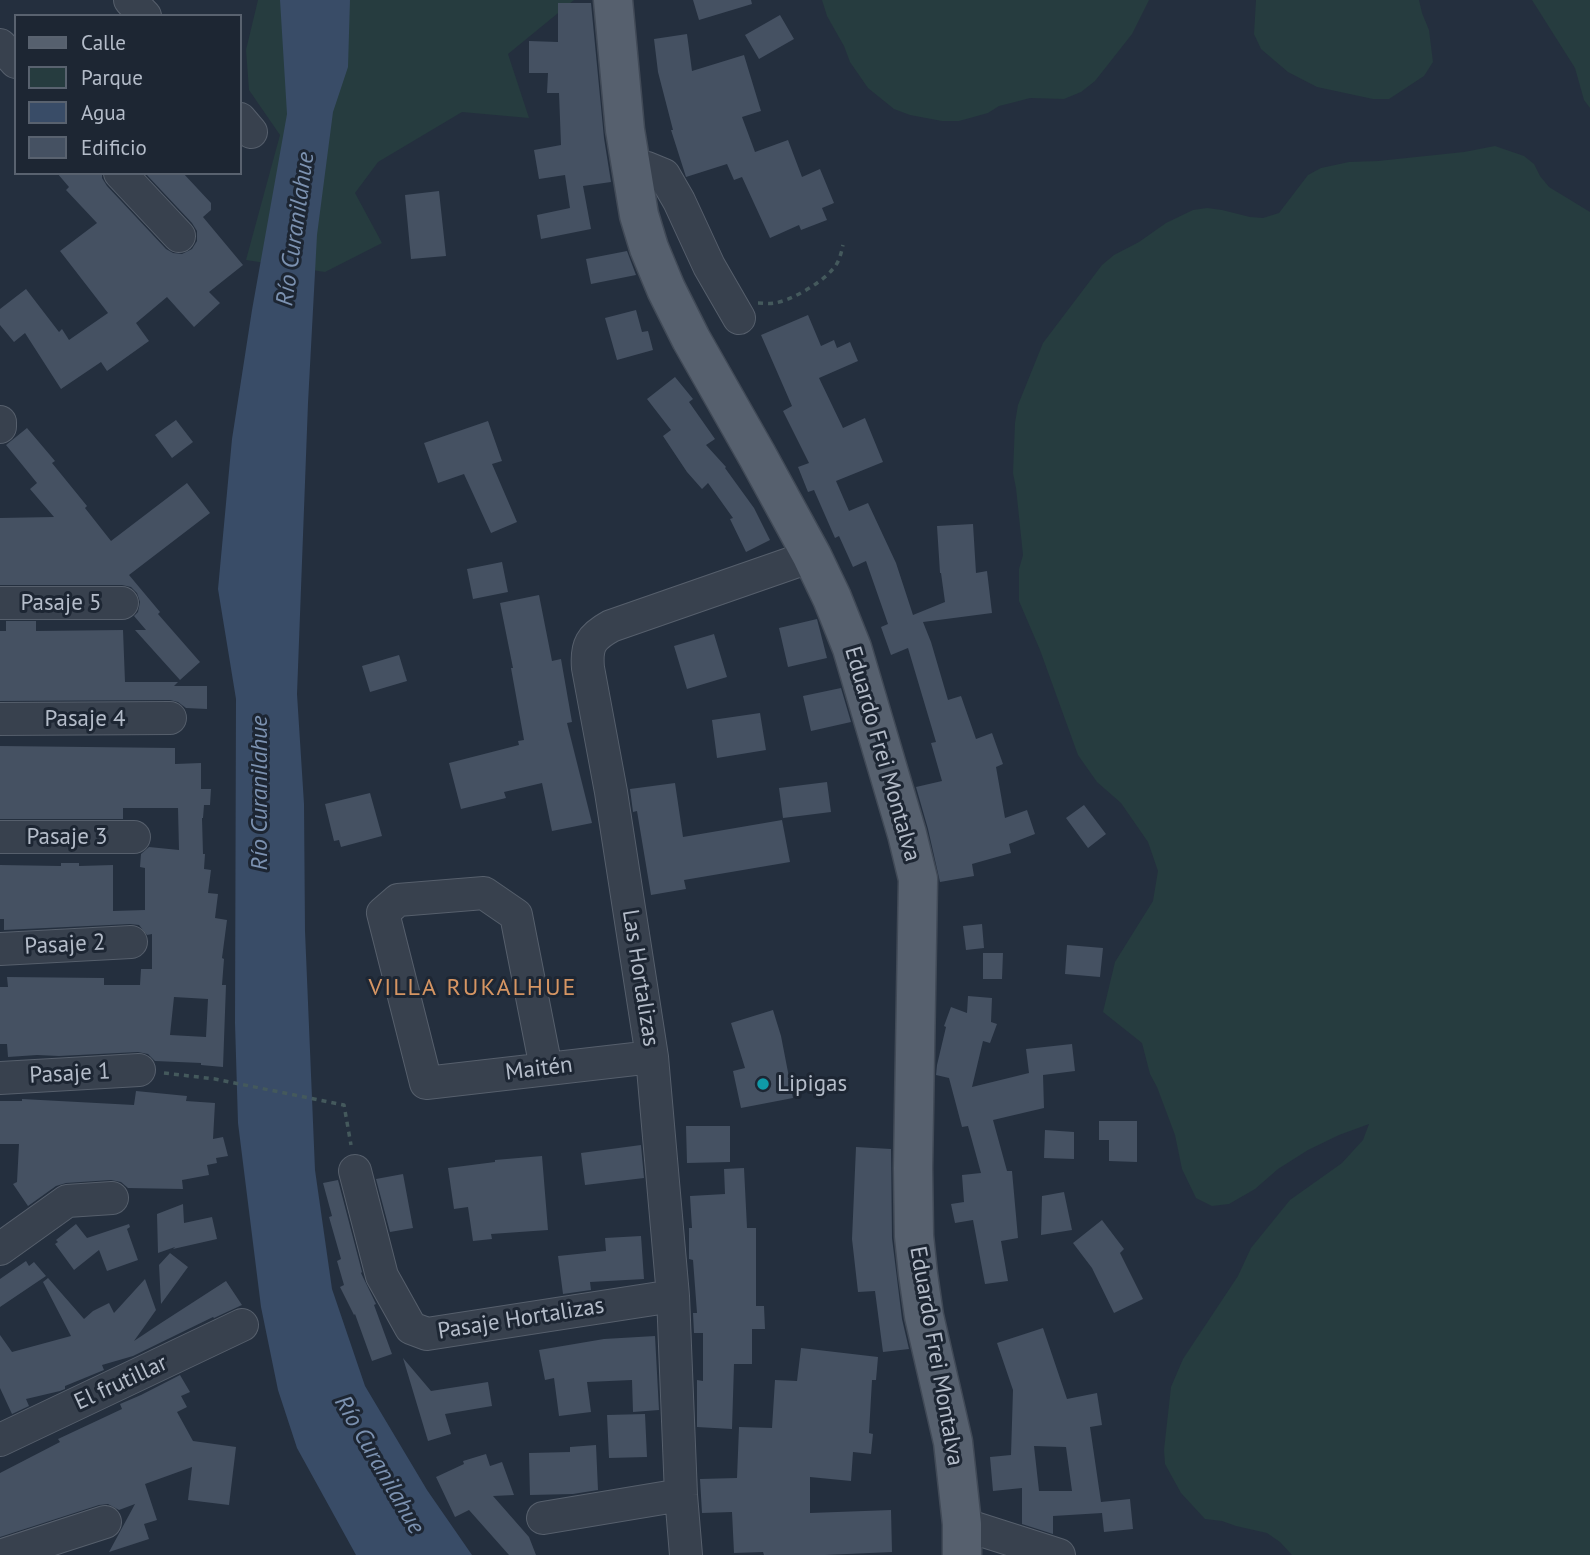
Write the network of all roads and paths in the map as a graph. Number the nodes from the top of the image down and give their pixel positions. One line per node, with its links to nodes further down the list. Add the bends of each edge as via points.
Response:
1 (130, 0): 3 (street)
2 (613, 0): 6 (main road, Eduardo Frei Montalva)
3 (143, 14)
4 (0, 45): 5 (street)
5 (14, 60)
6 (630, 166): 10 (street, via 664,175 709,266); 11 (main road, Eduardo Frei Montalva, via 639,215 666,289)
7 (122, 175): 8 (street)
8 (179, 236)
9 (843, 244): 10 (path, via 833,270 814,285)
10 (748, 310)
11 (812, 556): 20 (street, Las Hortalizas, via 611,626 593,638 589,647 588,668); 33 (main road, Eduardo Frei Montalva, via 852,648 918,879 914,1236 924,1316 953,1442)
12 (0, 603): 13 (street, Pasaje 5)
13 (122, 603)
14 (170, 718): 15 (street, Pasaje 4)
15 (0, 719)
16 (0, 837): 17 (street, Pasaje 3)
17 (134, 837)
18 (131, 942): 19 (street, Pasaje 2)
19 (0, 948)
20 (652, 1057): 21 (street, Maitén); 27 (street, Las Hortalizas)
21 (546, 1068): 21 (street, Maitén, via 516,915 484,893 398,900 383,913 426,1083)
22 (139, 1070): 23 (street, Pasaje 1); 24 (path, via 215,1079 344,1105)
23 (0, 1078)
24 (355, 1171): 27 (street, Pasaje Hortalizas, via 382,1276 411,1328 427,1334)
25 (112, 1199): 26 (street, via 67,1201)
26 (0, 1249)
27 (673, 1296): 30 (street, Las Hortalizas)
28 (242, 1325): 29 (street, El frutillar)
29 (0, 1440)
30 (681, 1495): 31 (street); 35 (street, Las Hortalizas)
31 (543, 1518)
32 (105, 1522): 34 (street)
33 (962, 1540): 36 (street)
34 (3, 1555)
35 (686, 1555)
36 (1059, 1555)

